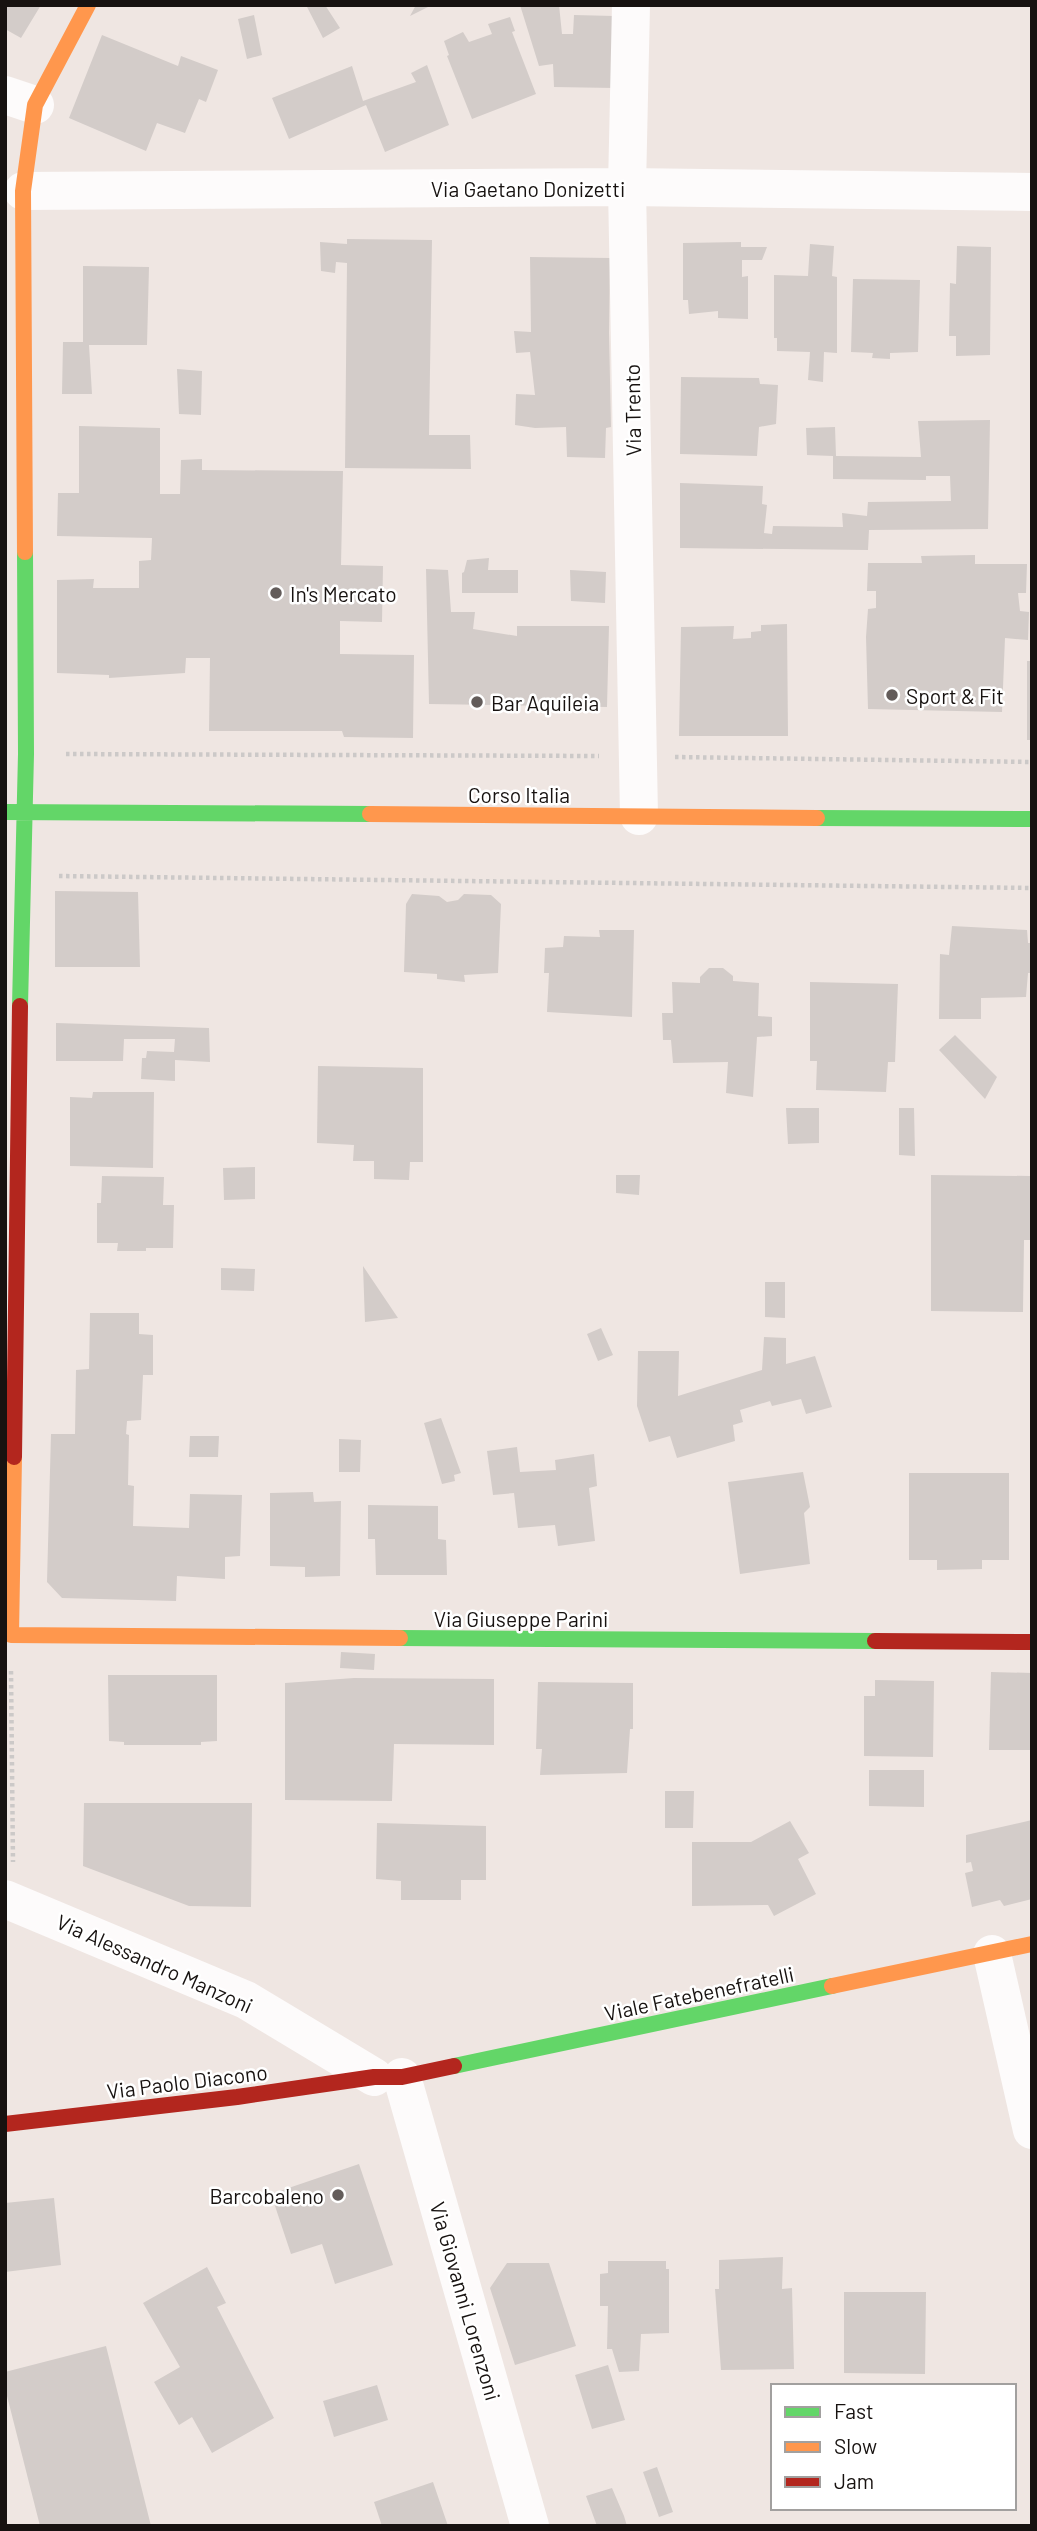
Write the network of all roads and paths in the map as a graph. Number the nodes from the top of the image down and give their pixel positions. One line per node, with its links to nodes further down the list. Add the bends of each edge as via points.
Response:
1 (88, 5): 3 (street)
2 (631, 5): 4 (street, Via Trento)
3 (20, 100): 5 (street)
4 (627, 187): 5 (street, Via Gaetano Donizetti); 6 (street, Via Gaetano Donizetti); 13 (street, Via Trento)
5 (23, 191): 12 (street)
6 (1032, 192)
7 (64, 754): 8 (path, Corso Italia)
8 (603, 756)
9 (685, 757): 10 (path)
10 (1032, 762)
11 (5, 812): 12 (street, Corso Italia)
12 (23, 812): 13 (street, Corso Italia); 17 (street)
13 (639, 816): 14 (street, Corso Italia)
14 (1032, 819)
15 (61, 876): 16 (path)
16 (1032, 888)
17 (11, 1635): 18 (street, Via Giuseppe Parini); 19 (path)
18 (1032, 1642)
19 (9, 1900): 22 (street, Via Alessandro Manzoni, via 246,2000)
20 (1032, 1944): 21 (street, Viale Fatebenefratelli)
21 (992, 1954): 22 (street, Viale Fatebenefratelli); 24 (street)
22 (388, 2077): 23 (street, Via Paolo Diacono); 25 (street, Via Giovanni Lorenzoni)
23 (5, 2124)
24 (1032, 2130)
25 (530, 2526)

